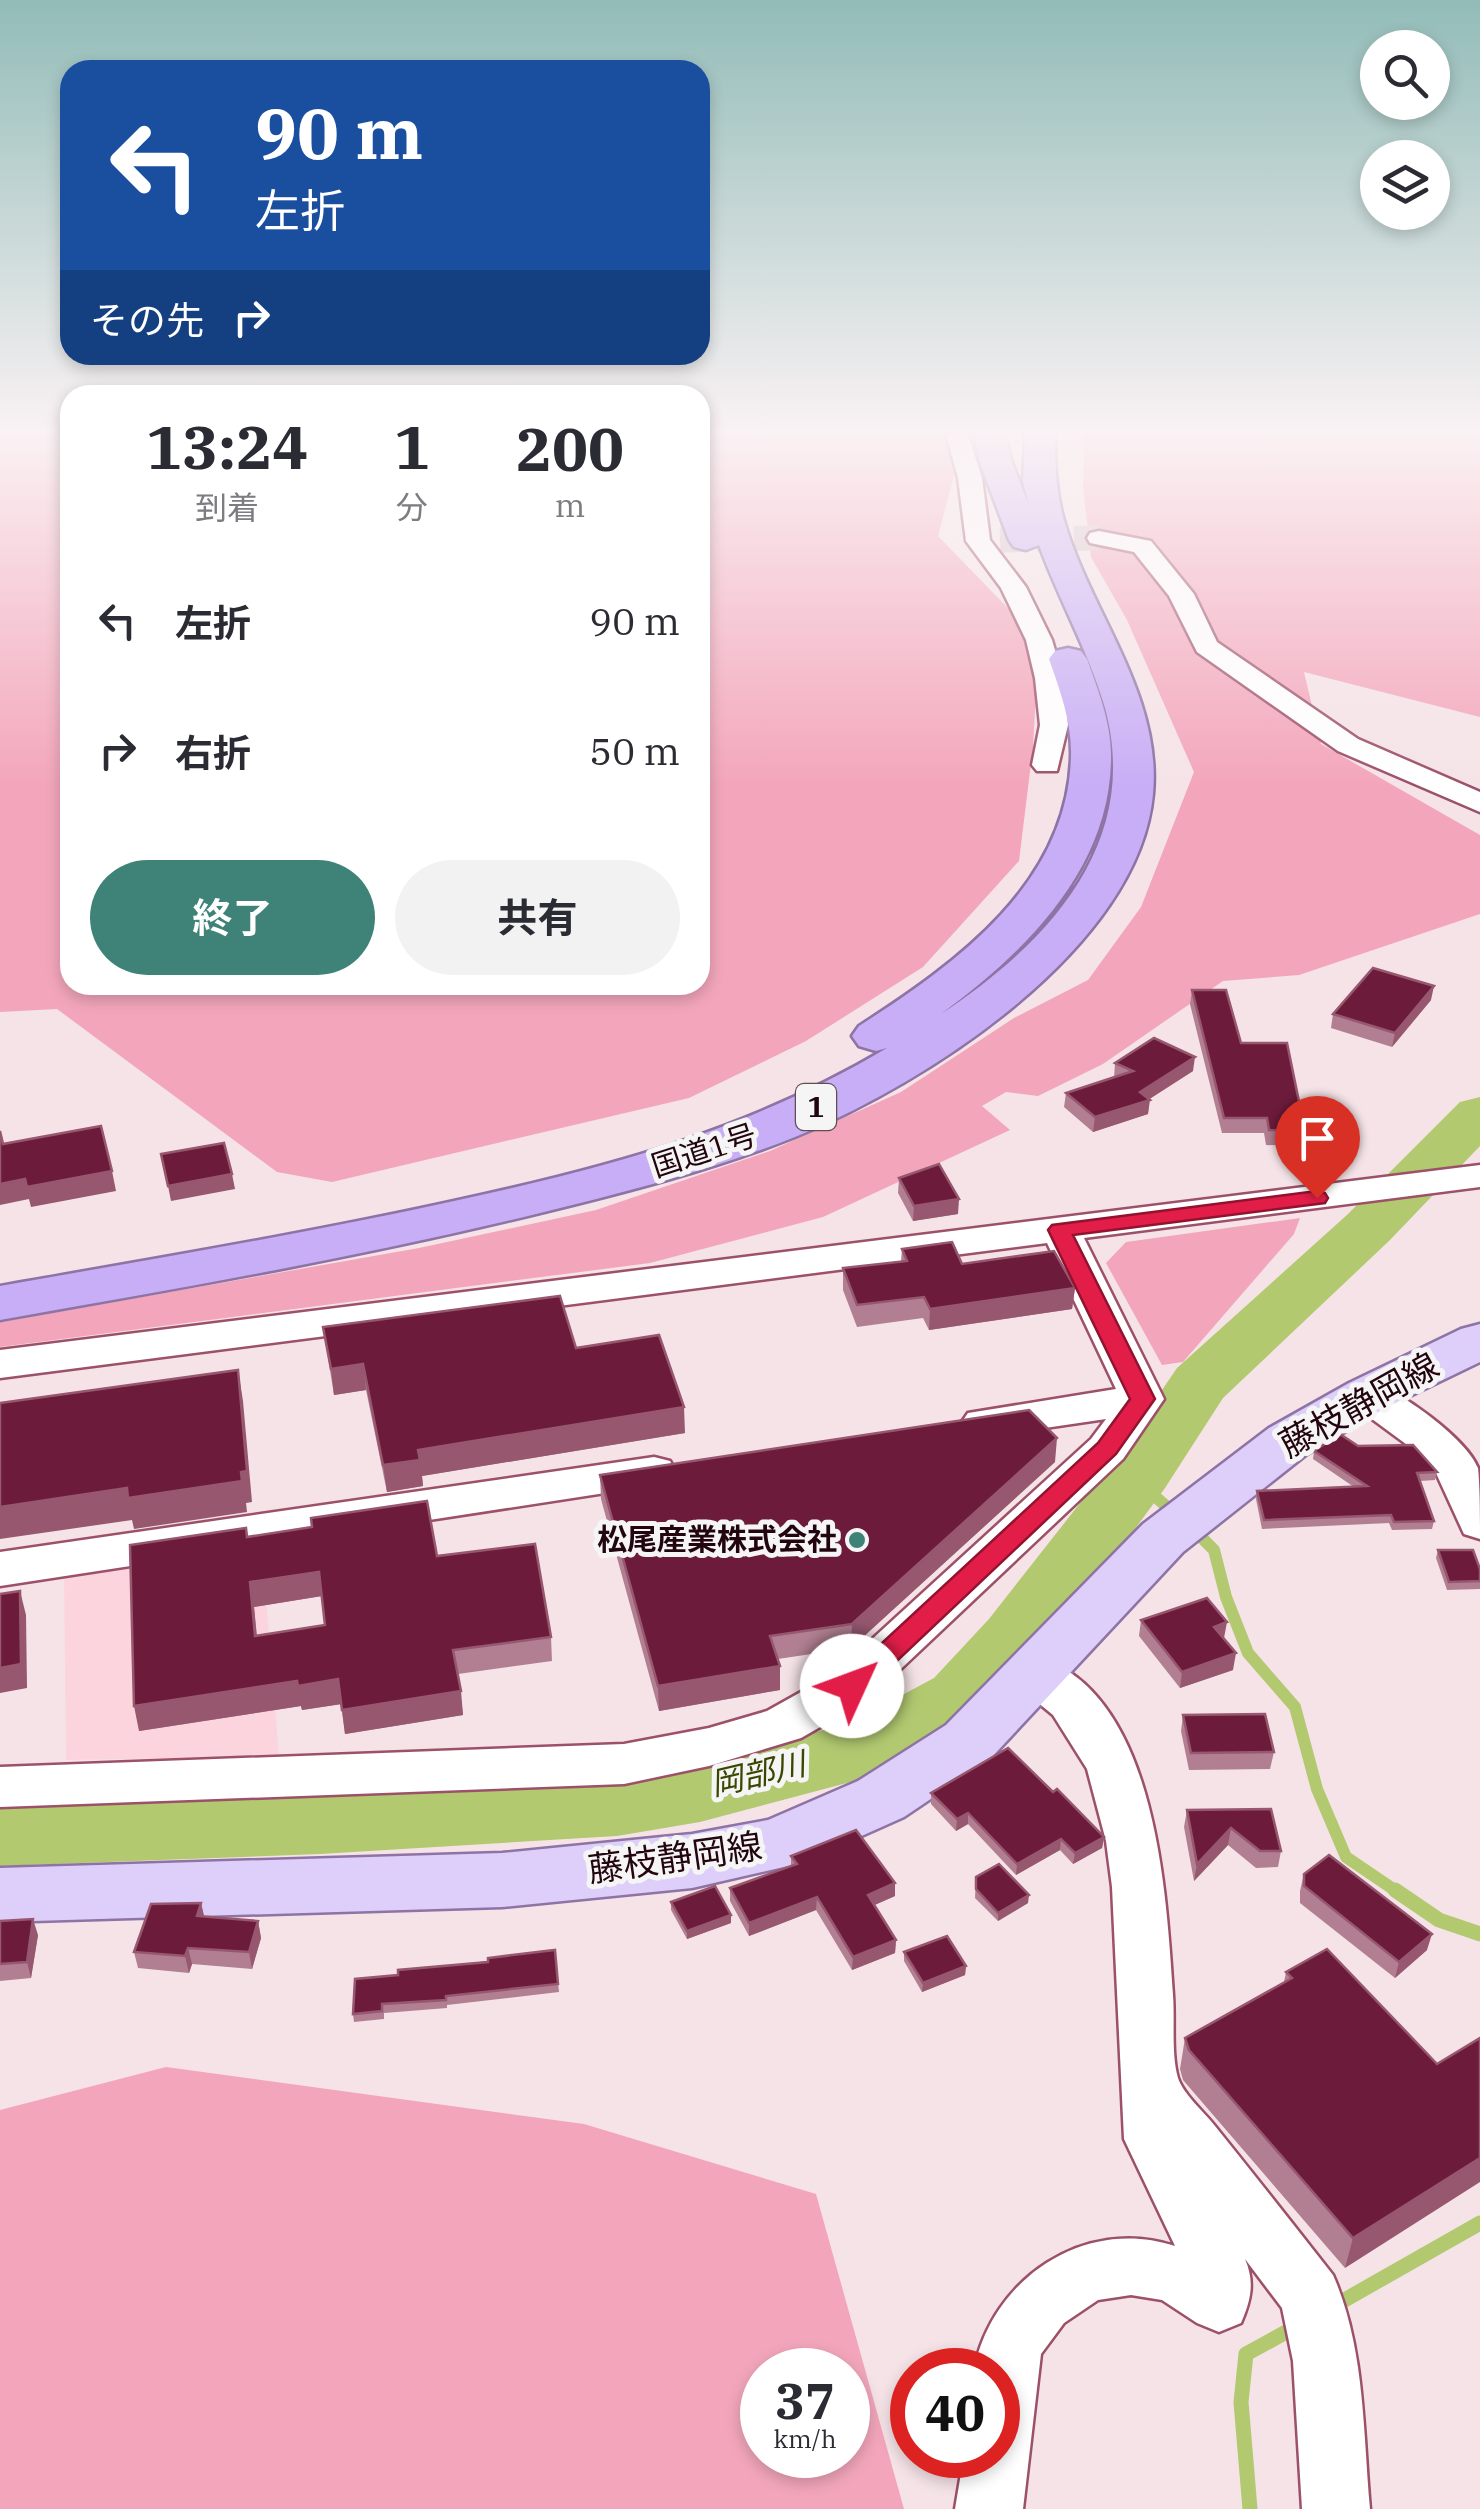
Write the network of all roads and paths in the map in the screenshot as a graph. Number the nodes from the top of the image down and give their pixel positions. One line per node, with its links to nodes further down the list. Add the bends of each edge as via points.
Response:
1 (995, 551): 5 (street, via 1034,624 1048,678 1054,726)
2 (1028, 551): 9 (highway, 国道1号 / 1, via 1086,711 1091,756 1084,816 1047,888 1016,925 911,1014 761,1094 624,1140 394,1203)
3 (1058, 551): 10 (highway, 国道1号 / 1, via 1126,722 1133,793 1118,852 1096,896 1042,963 967,1021 864,1084 775,1127 645,1171 372,1236)
4 (1146, 551): 6 (street, via 1181,594 1206,646 1348,745)
5 (1047, 765)
6 (1480, 802)
7 (1472, 1177): 8 (street)
8 (1060, 1230): 12 (street); 14 (street)
9 (0, 1276)
10 (0, 1303)
11 (1480, 1341): 13 (main road, 藤枝静岡線)
12 (0, 1364)
13 (1368, 1395): 17 (street, via 1455,1466); 19 (main road, 藤枝静岡線, via 1288,1441 1185,1519)
14 (1142, 1399): 15 (street); 20 (street, via 1107,1448 852,1686 782,1725 624,1764)
15 (947, 1428)
16 (693, 1466): 18 (street)
17 (1479, 1516)
18 (0, 1569)
19 (1036, 1674): 21 (main road, 藤枝静岡線, via 968,1742 882,1799 778,1844 692,1861 502,1880); 22 (street, via 1071,1702 1113,1769 1139,1888)
20 (0, 1787)
21 (0, 1895)
22 (1150, 2088): 23 (street, via 1154,2138 1221,2275 1219,2302 1178,2276 1128,2266 1085,2272 1038,2302); 26 (street, via 1311,2296 1326,2360)
23 (1012, 2348)
24 (993, 2478): 25 (street)
25 (989, 2509)
26 (1336, 2509)

